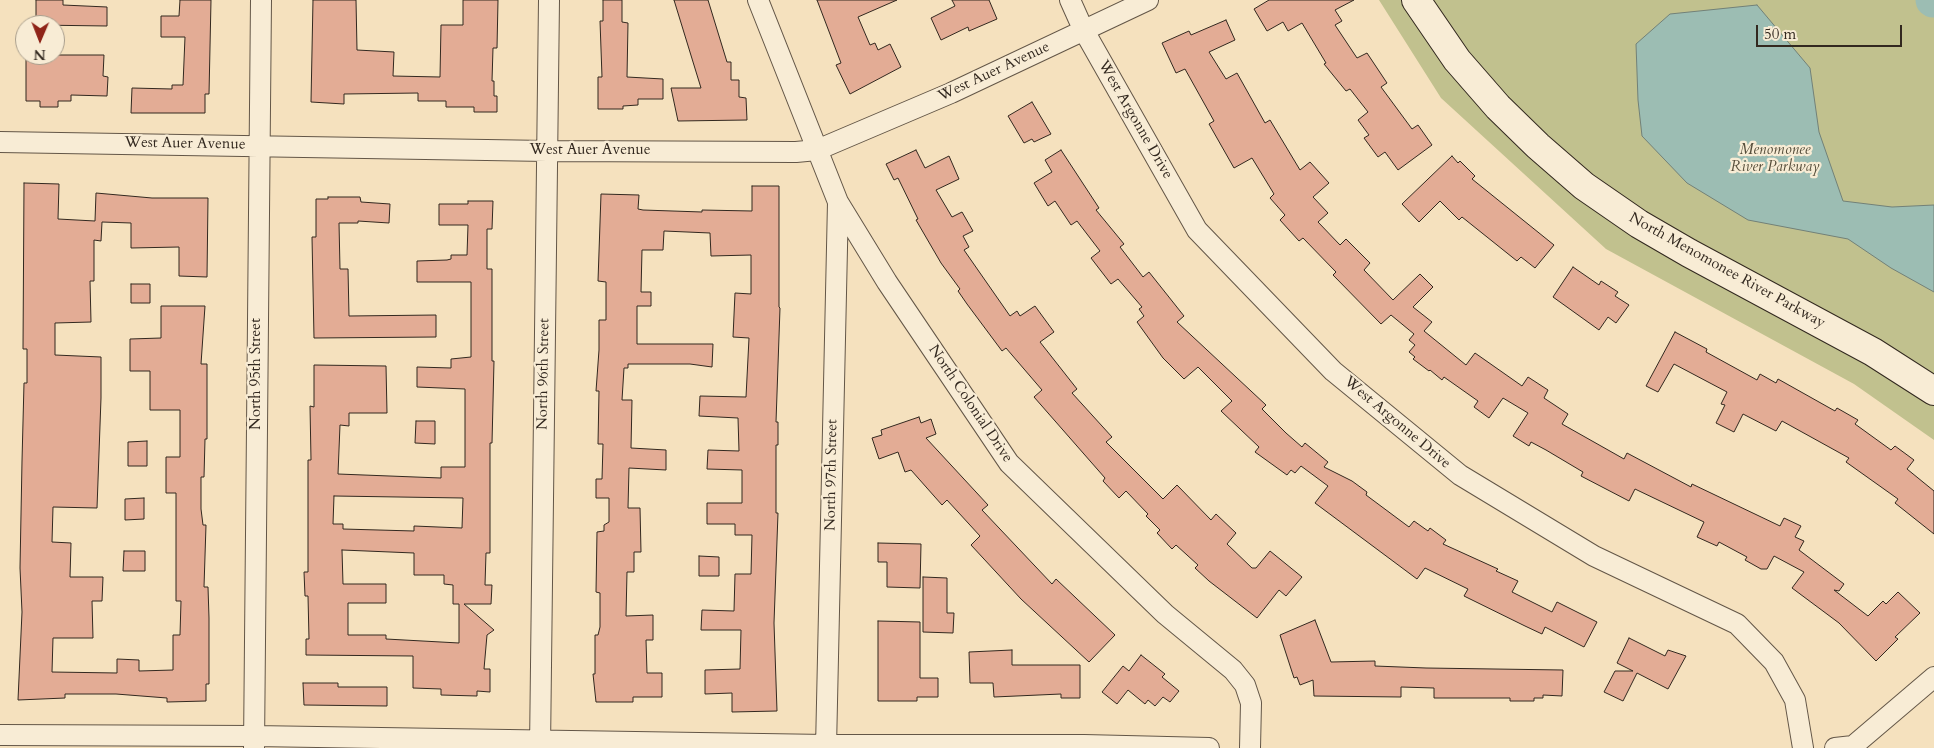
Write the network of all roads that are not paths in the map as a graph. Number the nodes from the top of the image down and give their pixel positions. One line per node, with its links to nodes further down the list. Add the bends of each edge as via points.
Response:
1 (260, 0): 9 (street, North 95th Street)
2 (548, 0): 11 (street, North 96th Street)
3 (758, 0): 10 (street, North Colonial Drive)
4 (1070, 0): 7 (street, West Argonne Drive)
5 (1148, 0): 7 (street, West Auer Avenue)
6 (1416, 0): 13 (street, North Menomonee River Parkway, via 1458,60 1498,107 1584,186 1639,224 1873,352)
7 (1083, 29): 10 (street, West Auer Avenue, via 951,93); 21 (street, West Argonne Drive, via 1197,230 1333,371 1460,475 1594,556 1737,624 1774,662 1795,700)
8 (0, 142): 9 (street, West Auer Avenue)
9 (258, 146): 11 (street, West Auer Avenue); 16 (street, North 95th Street)
10 (817, 150): 11 (street, West Auer Avenue); 12 (street, North Colonial Drive)
11 (547, 151): 17 (street, North 96th Street)
12 (838, 202): 18 (street, North 97th Street); 20 (street, North Colonial Drive, via 887,282 1010,463 1165,614 1233,670 1245,685 1251,703)
13 (1934, 391)
14 (1934, 676): 22 (street, via 1853,746)
15 (0, 735): 16 (street)
16 (254, 742): 17 (street)
17 (541, 745): 18 (street)
18 (826, 747): 19 (street, via 1084,745)
19 (1209, 748)
20 (1250, 748)
21 (1803, 748)
22 (1835, 748)

